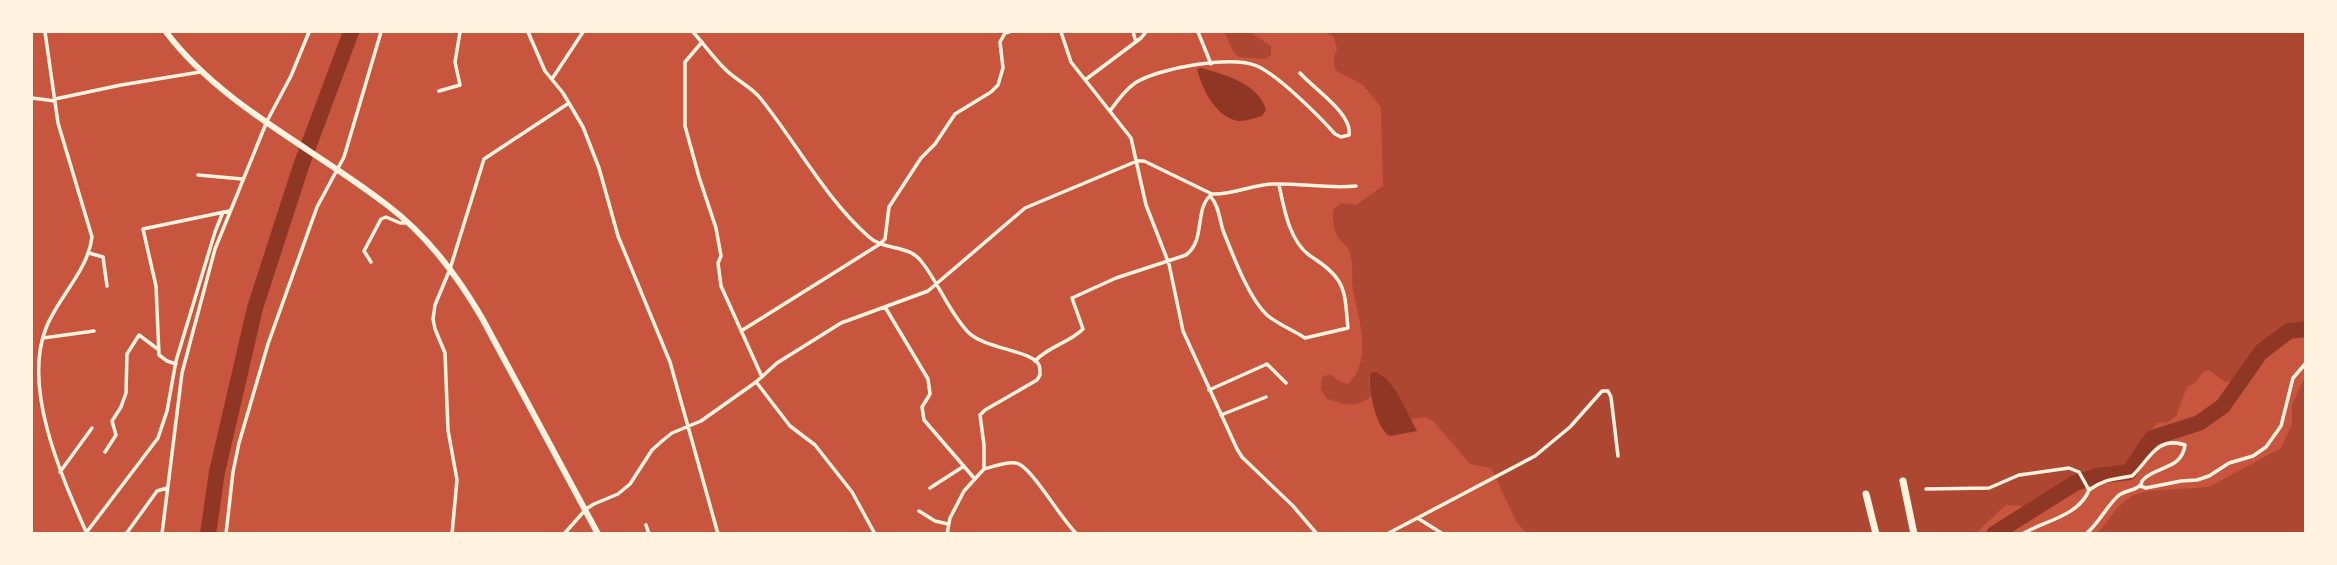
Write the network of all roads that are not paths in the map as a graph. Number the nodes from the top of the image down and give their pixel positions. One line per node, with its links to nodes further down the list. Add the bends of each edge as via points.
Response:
1 (45, 32): 23 (street)
2 (166, 32): 17 (highway)
3 (309, 32): 26 (street)
4 (381, 32): 28 (street)
5 (460, 32): 21 (street, via 455,62 460,85)
6 (528, 32): 19 (street)
7 (583, 32): 19 (street)
8 (693, 32): 14 (street)
9 (1009, 32): 37 (street, via 1000,42 1003,68 998,85 955,114 921,158 889,207 885,239)
10 (1061, 32): 20 (street, via 1071,62)
11 (1133, 32): 15 (street)
12 (1146, 32): 15 (street)
13 (1198, 32): 16 (street)
14 (702, 41): 37 (street, via 723,68 760,97 838,205); 46 (street, via 685,62 684,118 716,228 720,286)
15 (1136, 41): 20 (street)
16 (1211, 64): 18 (street, via 1255,65 1298,97 1335,134 1349,135 1349,122 1343,114); 25 (street, via 1149,75 1126,90)
17 (203, 71): 23 (street); 26 (highway)
18 (1300, 73)
19 (552, 79): 24 (street)
20 (1085, 80): 25 (street)
21 (439, 91)
22 (32, 97): 23 (street)
23 (55, 100): 38 (street, via 91,228)
24 (569, 103): 41 (street, via 484,159); 58 (street, via 599,168 618,236 670,362)
25 (1110, 111): 27 (street, via 1131,138)
26 (268, 122): 28 (highway); 30 (street)
27 (1137, 161): 33 (street); 39 (street, via 1146,205); 42 (street, via 1025,208)
28 (336, 168): 36 (highway); 81 (street, via 317,207 260,370 233,472)
29 (198, 175): 30 (street)
30 (242, 179): 34 (street)
31 (1279, 185): 32 (street); 33 (street); 33 (street, via 1298,242 1338,279 1344,291 1348,328 1305,338 1267,315 1237,268 1218,205)
32 (1356, 186)
33 (1211, 196): 39 (street, via 1203,204 1198,240 1192,250)
34 (229, 211): 35 (street); 68 (street, via 182,373)
35 (223, 212): 48 (street, via 143,229 156,286); 51 (street)
36 (407, 222): 40 (street, via 381,219 364,251); 41 (highway)
37 (880, 244): 42 (street, via 920,259); 46 (street)
38 (88, 253): 43 (street, via 103,257); 47 (street)
39 (1168, 260): 49 (street, via 1072,298 1083,329); 55 (street, via 1183,331)
40 (371, 262)
41 (450, 269): 73 (highway, via 482,318); 82 (street, via 433,319 445,352 448,430 457,480)
42 (935, 284): 44 (street); 49 (street, via 973,338)
43 (107, 286)
44 (885, 307): 52 (street, via 841,323); 62 (street, via 928,379 924,420)
45 (94, 331): 47 (street)
46 (741, 331): 52 (street)
47 (43, 338): 64 (street, via 40,384 48,436)
48 (159, 350): 51 (street, via 159,355); 60 (street, via 139,335 127,354 126,393 112,421 116,435)
49 (1035, 360): 63 (street, via 1040,366 1037,380 980,415)
50 (2305, 363): 67 (street, via 2293,378 2281,426 2266,447 2197,480)
51 (176, 364): 78 (street, via 158,438)
52 (762, 377): 53 (street)
53 (756, 382): 58 (street); 87 (street, via 852,492)
54 (1286, 383): 55 (street, via 1267,364)
55 (1209, 390): 57 (street)
56 (1266, 397): 57 (street)
57 (1221, 415): 90 (street, via 1242,457)
58 (689, 427): 73 (street, via 662,441 624,489); 86 (street)
59 (92, 428): 64 (street)
60 (104, 452)
61 (1618, 456): 75 (street, via 1611,397 1602,391 1570,427 1535,456)
62 (964, 466): 65 (street); 69 (street)
63 (984, 469): 65 (street); 89 (street, via 1012,462 1027,468)
64 (60, 472): 78 (street)
65 (975, 479): 76 (street, via 964,491)
66 (1903, 481): 94 (highway)
67 (2140, 486): 71 (street, via 2182,455 2185,445 2157,449 2132,476 2109,478); 96 (street, via 2119,495)
68 (167, 488): 79 (street, via 157,491); 80 (street)
69 (930, 488)
70 (1926, 489): 71 (street, via 1989,488 2019,475 2069,468 2079,472)
71 (2089, 489): 95 (street, via 2072,510)
72 (1866, 494): 93 (highway)
73 (586, 509): 83 (street); 84 (highway)
74 (919, 511): 76 (street)
75 (1419, 519): 91 (street); 92 (street)
76 (949, 524): 88 (street)
77 (646, 525): 85 (street)
78 (85, 533)
79 (125, 534)
80 (162, 534)
81 (226, 534)
82 (453, 534)
83 (564, 534)
84 (598, 534)
85 (649, 534)
86 (718, 534)
87 (875, 534)
88 (947, 534)
89 (1077, 534)
90 (1317, 534)
91 (1387, 534)
92 (1443, 534)
93 (1876, 534)
94 (1913, 534)
95 (2022, 534)
96 (2086, 534)

